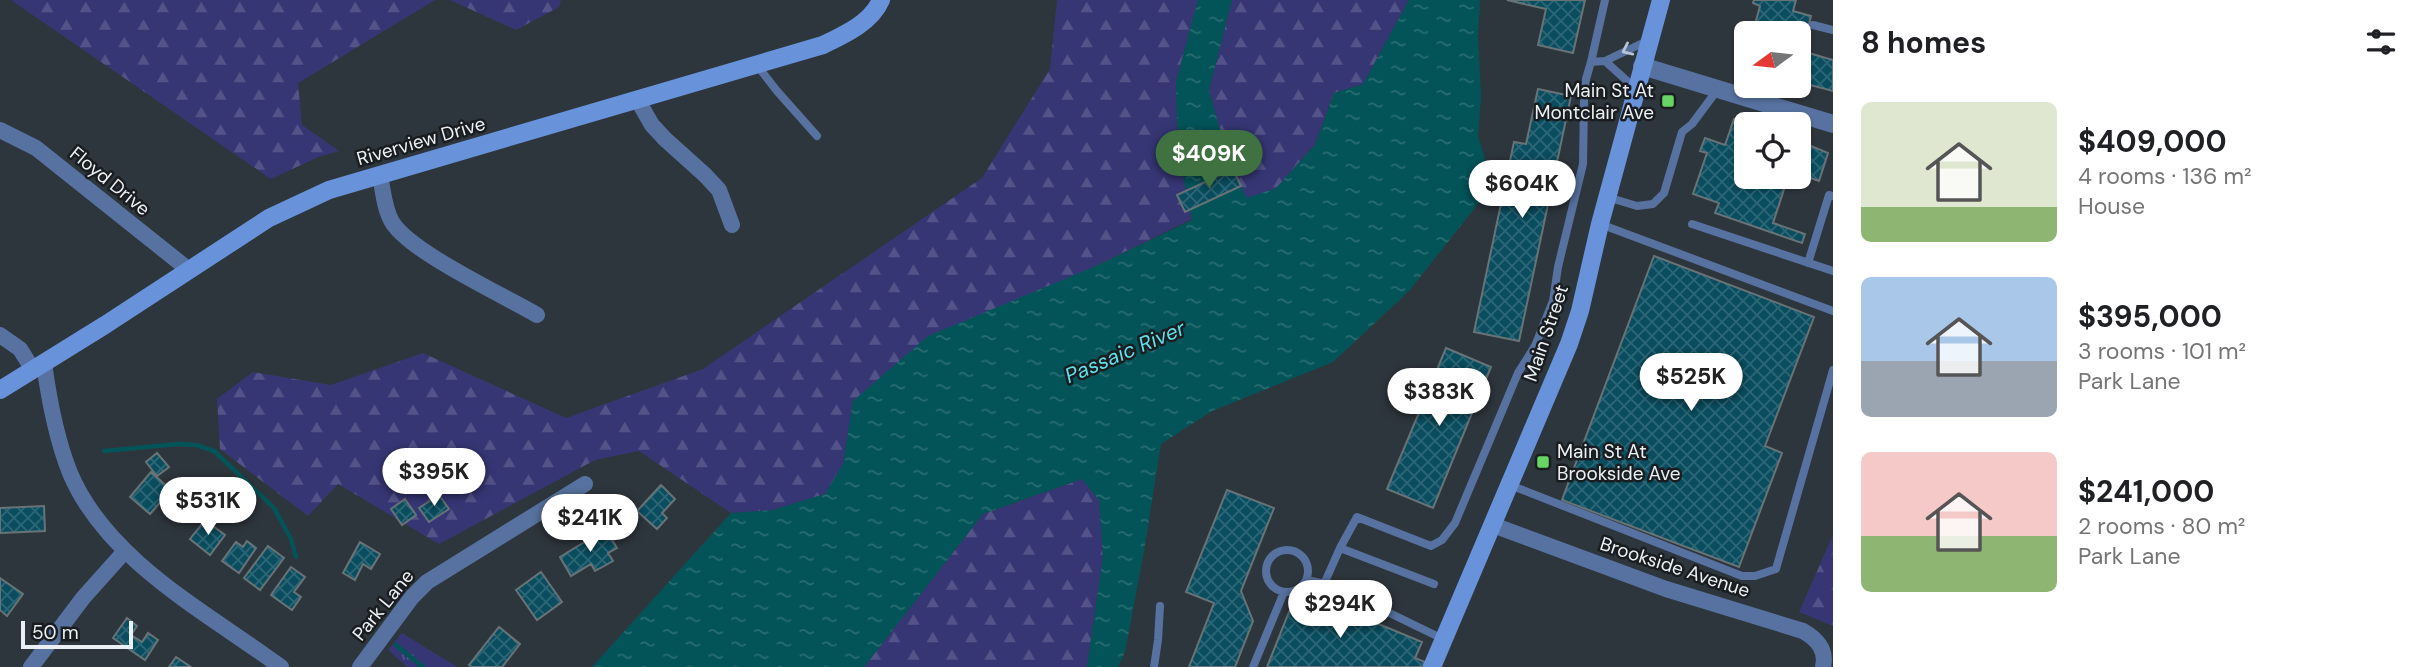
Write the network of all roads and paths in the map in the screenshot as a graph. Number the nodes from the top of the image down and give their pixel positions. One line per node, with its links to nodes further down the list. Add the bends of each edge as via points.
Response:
1 (881, 0): 9 (main road, Riverview Drive, via 845,35)
2 (1605, 0): 8 (lane)
3 (1661, 0): 6 (main road, Main Street)
4 (1813, 24): 5 (lane)
5 (1833, 30)
6 (1650, 40): 7 (lane, one-way to 7); 10 (main road, Main Street)
7 (1605, 61): 8 (lane); 11 (lane)
8 (1591, 62): 36 (lane, via 1584,102 1583,164 1553,301 1455,523 1431,546 1357,517)
9 (756, 64): 13 (main road, Riverview Drive); 16 (lane)
10 (1642, 66): 11 (main road, Main Street); 12 (street)
11 (1636, 89): 19 (main road, Main Street)
12 (1718, 89): 14 (street); 19 (lane, via 1682,132 1664,192 1653,204 1637,206)
13 (637, 99): 17 (main road, Riverview Drive); 22 (street, via 652,124 719,190)
14 (1833, 124)
15 (0, 130): 24 (street, Floyd Drive, via 43,154)
16 (817, 136)
17 (380, 175): 24 (main road, Riverview Drive, via 329,190 269,218); 27 (street, via 392,222 414,245)
18 (1833, 196): 23 (lane, via 1829,195)
19 (1607, 197): 20 (main road, Main Street)
20 (1600, 224): 26 (lane); 34 (main road, Main Street, via 1569,344)
21 (1692, 224): 23 (lane)
22 (732, 225)
23 (1808, 263): 25 (lane)
24 (189, 270): 29 (main road, Riverview Drive)
25 (1833, 271)
26 (1833, 311)
27 (537, 315)
28 (0, 335): 29 (street)
29 (38, 367): 31 (main road, Riverview Drive); 37 (street, via 79,492)
30 (1833, 370): 32 (lane)
31 (0, 390)
32 (1828, 403): 34 (lane, via 1776,569 1755,576 1742,576)
33 (585, 484): 46 (street, Park Lane, via 428,582)
34 (1510, 485): 35 (main road, Main Street)
35 (1493, 525): 43 (main road, Main Street); 50 (street, Brookside Avenue, via 1666,589 1803,631 1822,648)
36 (1340, 548): 39 (lane); 40 (lane)
37 (125, 551): 44 (street); 45 (street)
38 (1306, 580): 39 (lane); 41 (lane, via 1296,590); 41 (lane, via 1304,560 1293,551 1279,552 1268,561 1266,575 1272,586)
39 (1324, 584): 43 (lane)
40 (1434, 584)
41 (1284, 592): 48 (lane)
42 (1160, 606): 47 (lane)
43 (1443, 639): 49 (main road, Main Street)
44 (32, 667)
45 (281, 667)
46 (360, 667)
47 (1154, 667)
48 (1253, 667)
49 (1432, 667)
50 (1823, 667)

